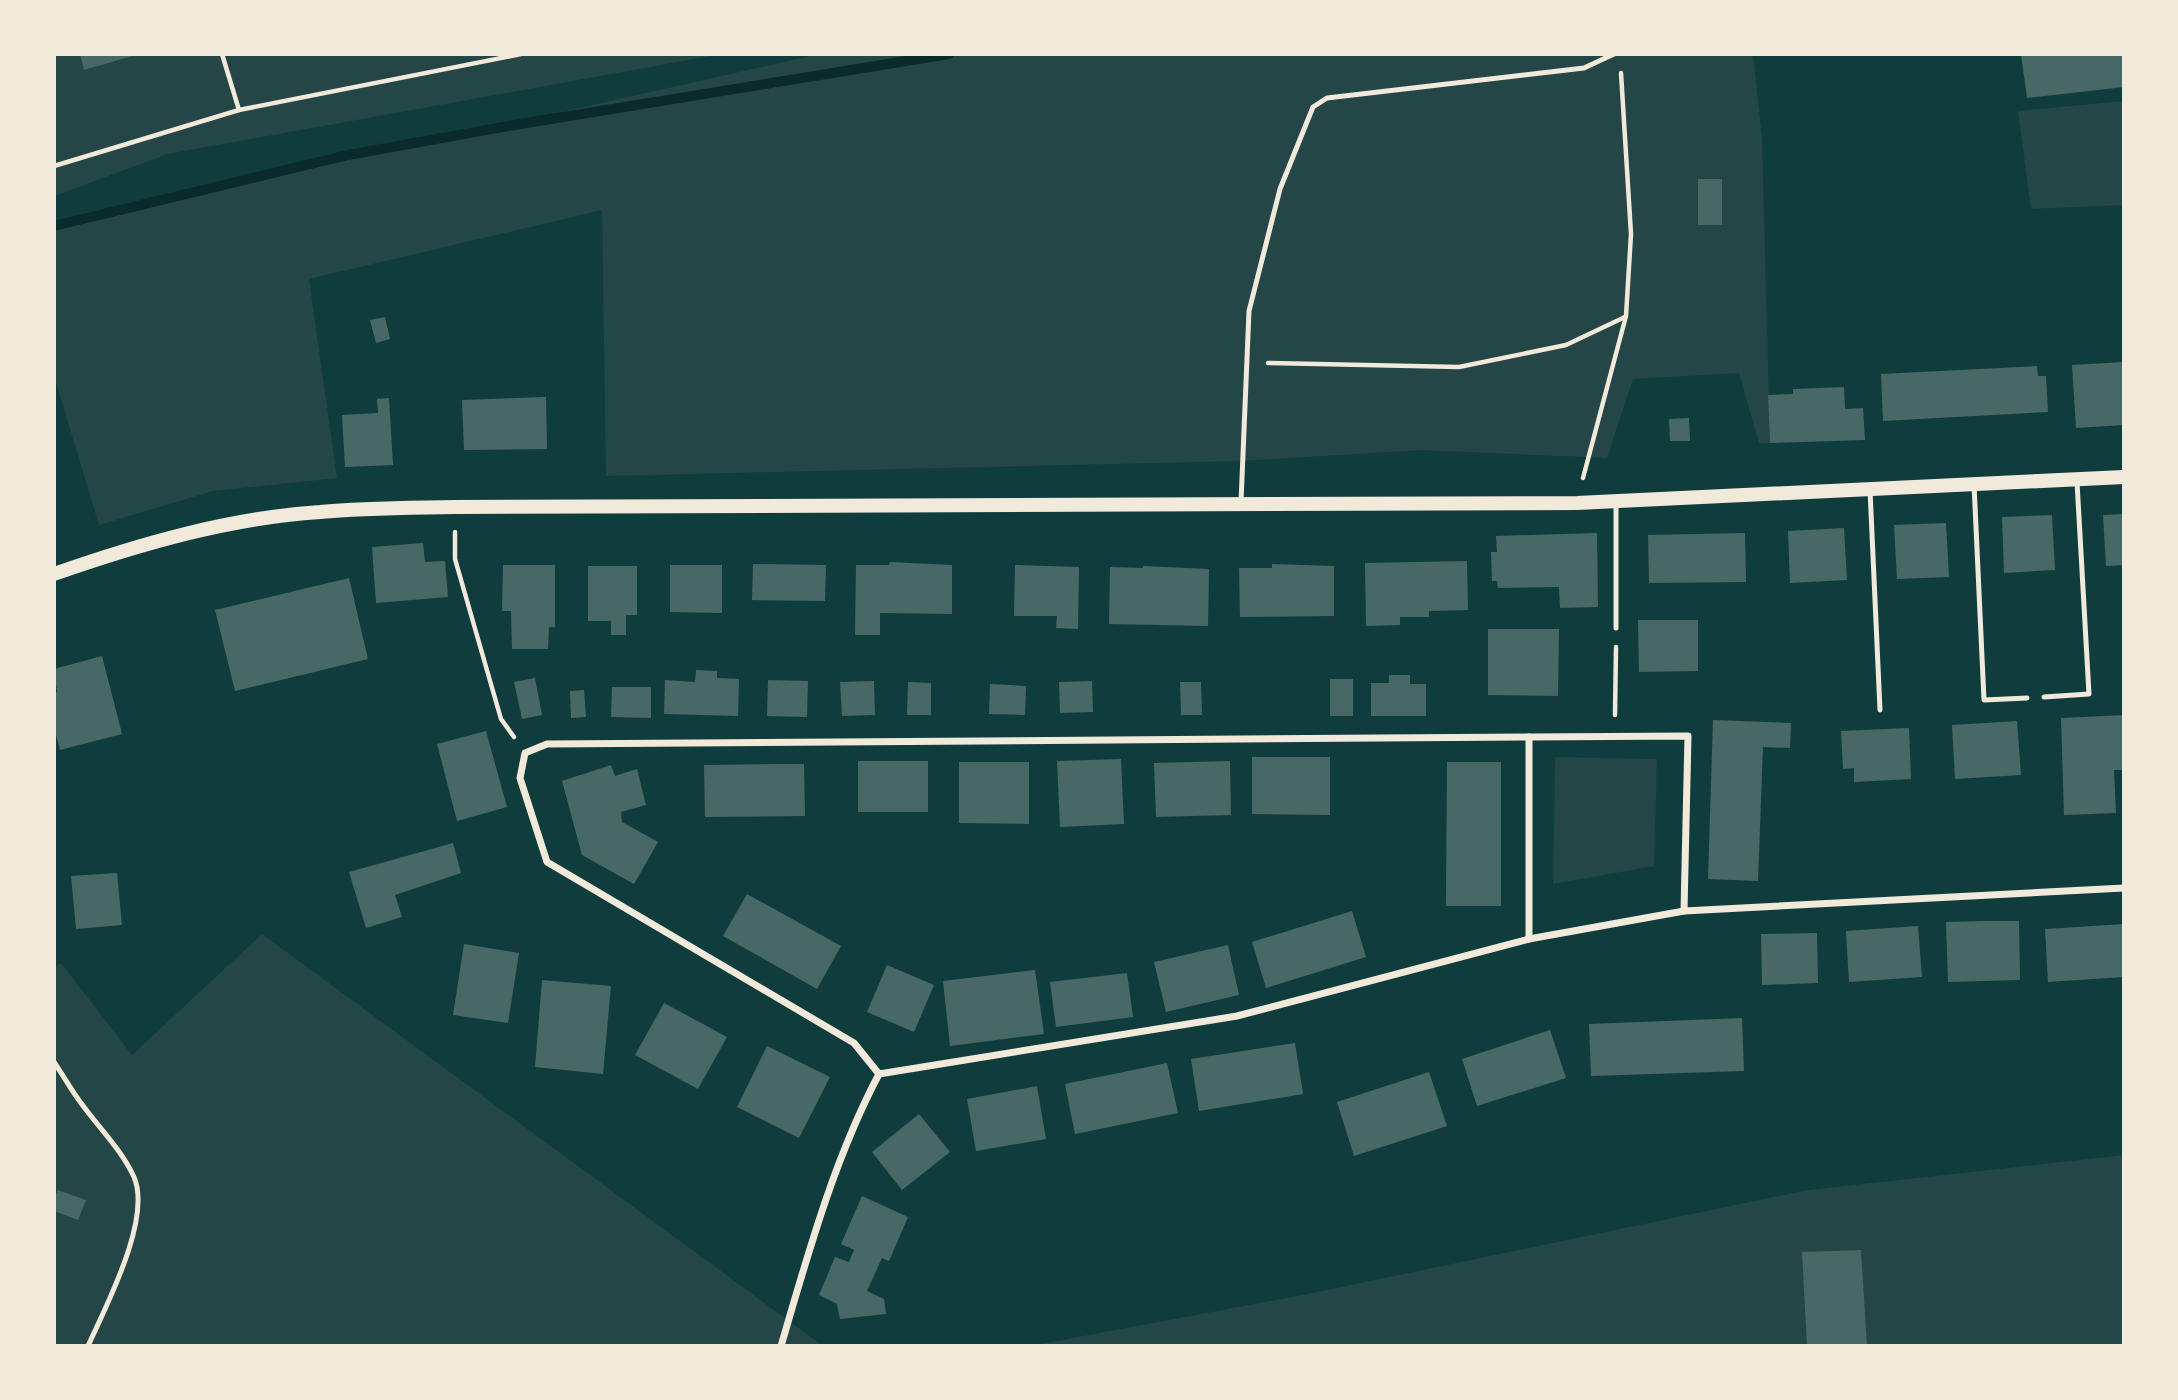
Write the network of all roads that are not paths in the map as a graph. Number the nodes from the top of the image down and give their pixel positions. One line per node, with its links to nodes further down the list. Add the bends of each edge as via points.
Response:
1 (1614, 54): 7 (lane, via 1584,68 1327,98 1313,107 1280,189 1249,311)
2 (2124, 477): 3 (main road)
3 (2076, 479): 4 (main road); 11 (lane, via 2089,694)
4 (1974, 484): 5 (main road); 10 (lane, via 1984,700)
5 (1870, 490): 6 (main road); 12 (lane)
6 (1616, 502): 7 (main road); 9 (lane)
7 (1241, 505): 8 (main road, via 454,507 318,512 219,526 127,549)
8 (54, 574)
9 (1616, 628)
10 (2027, 698)
11 (2044, 698)
12 (1880, 710)
13 (1529, 737): 15 (street, via 1688,736); 16 (street); 18 (street, via 547,744 526,753 520,778 547,862 854,1043)
14 (2124, 888): 15 (street)
15 (1684, 911): 16 (street)
16 (1529, 939): 18 (street, via 1237,1016)
17 (54, 1062): 19 (lane, via 122,1155 135,1181 137,1223)
18 (879, 1074): 20 (street, via 814,1234)
19 (88, 1346)
20 (781, 1346)

